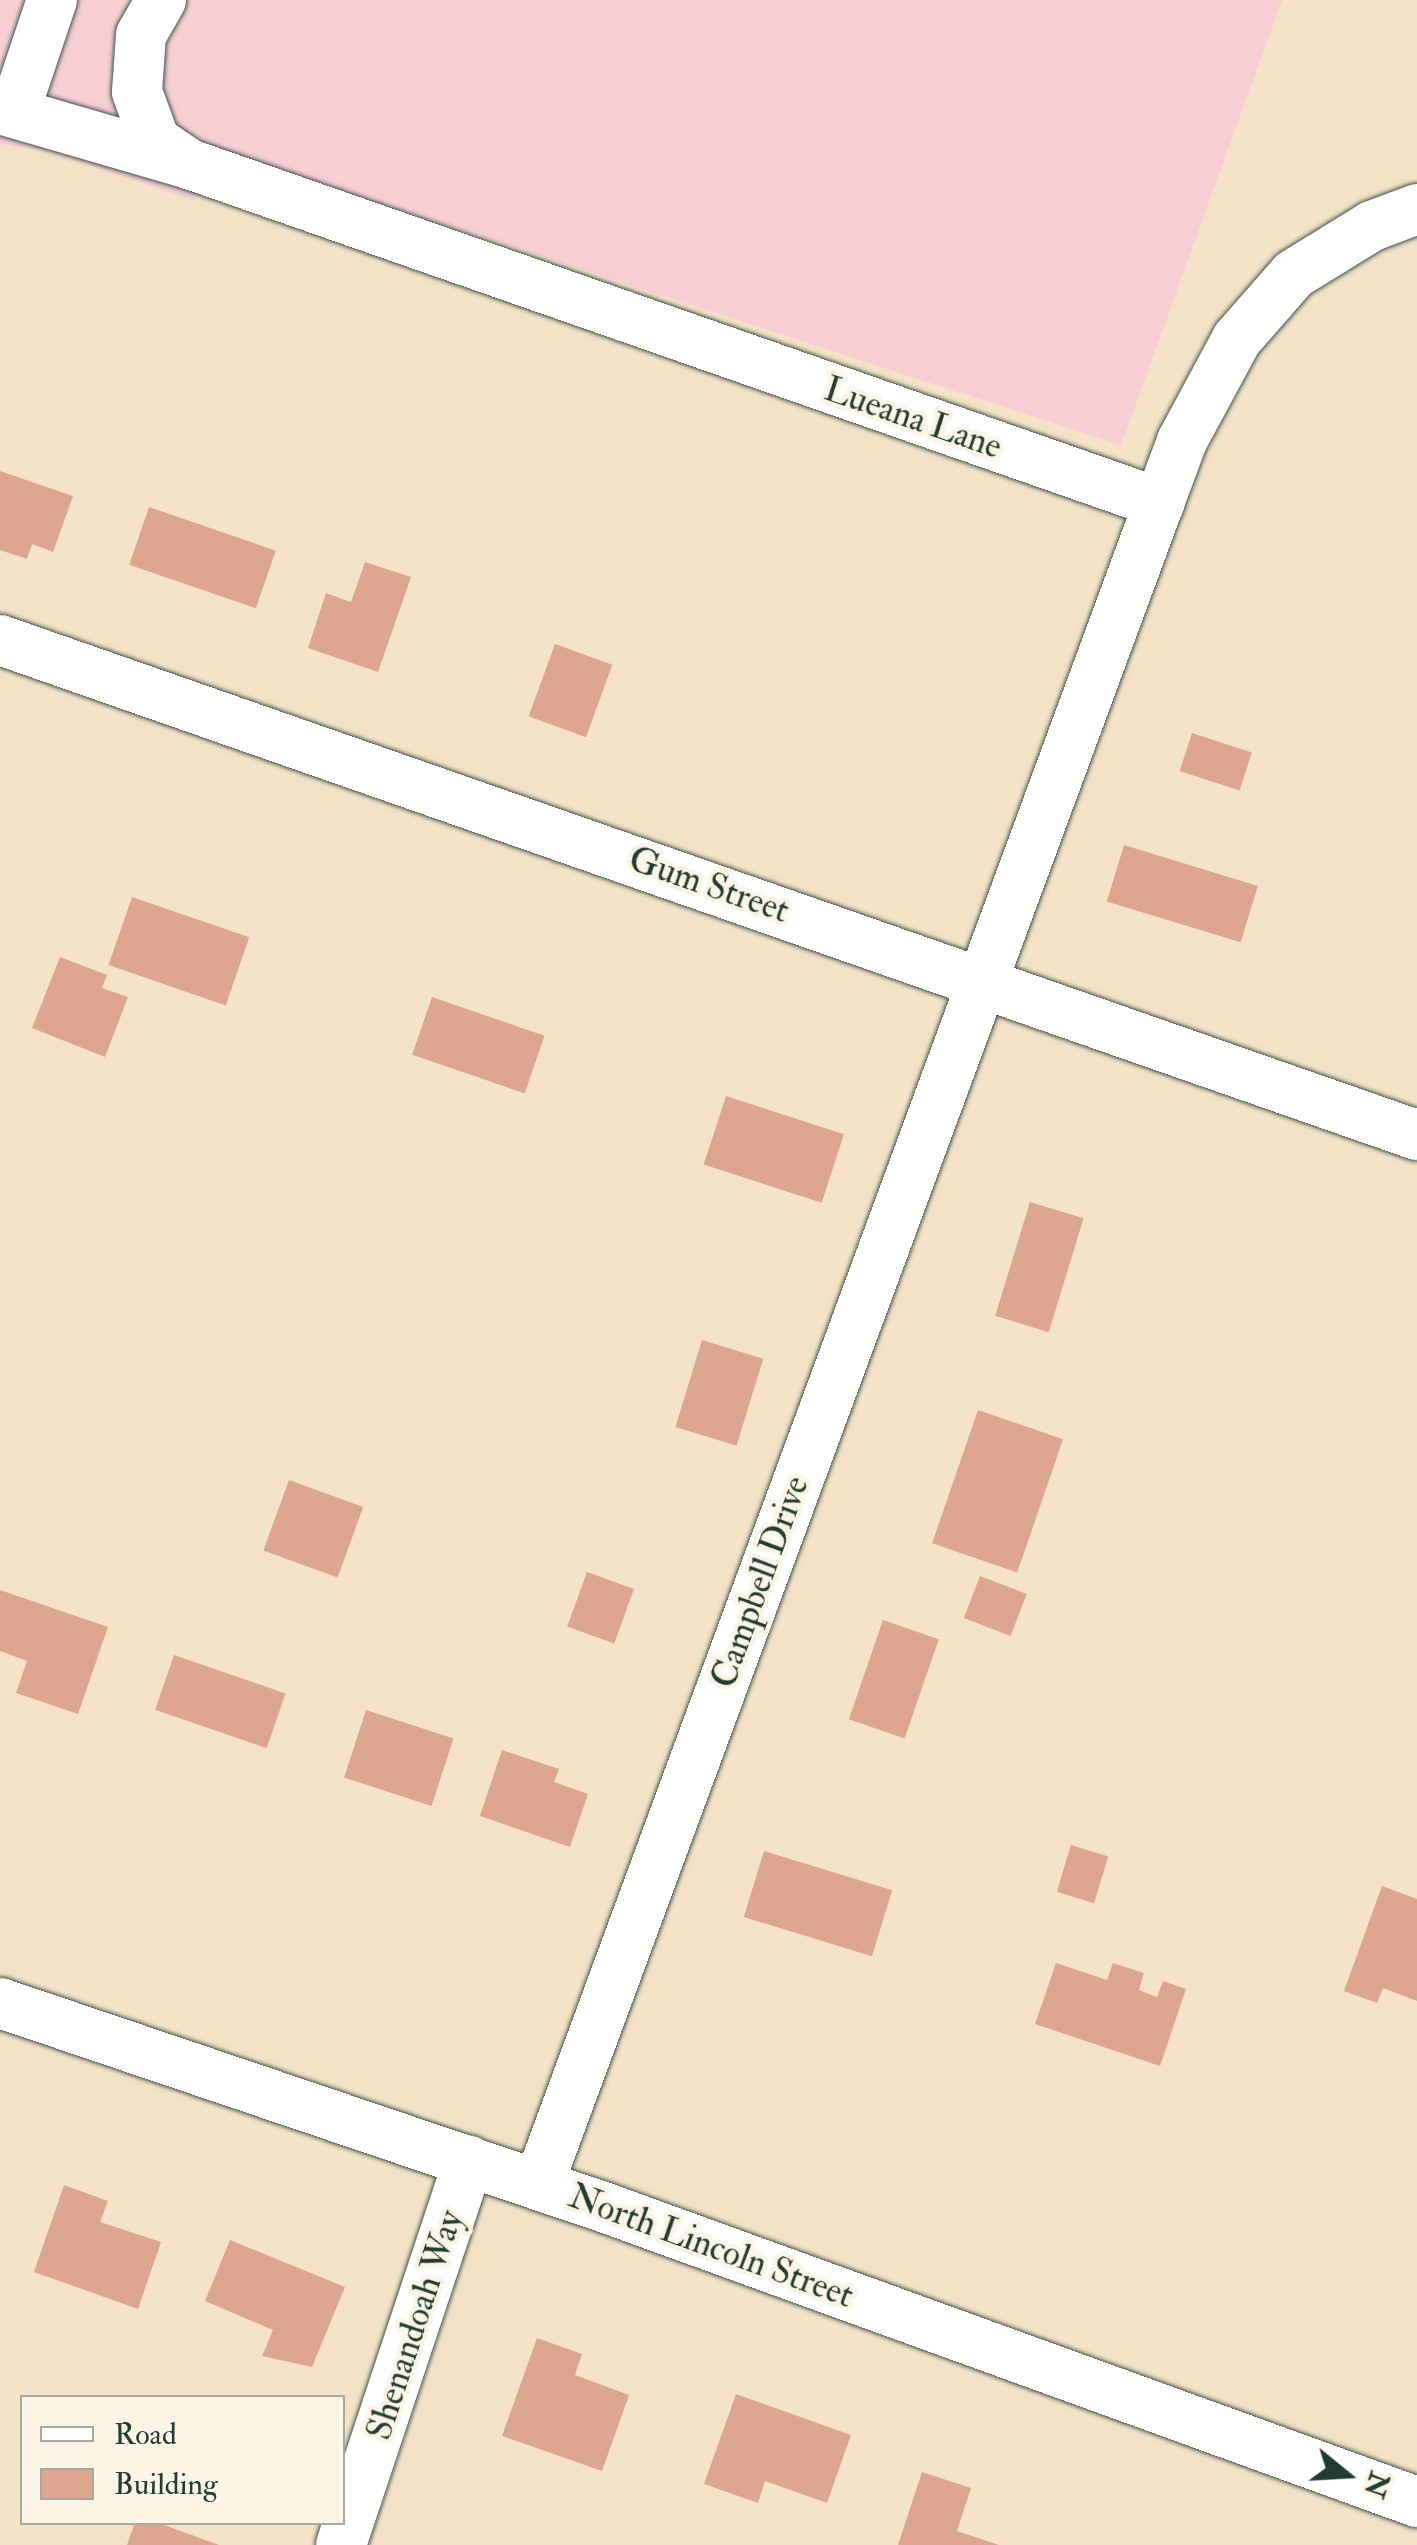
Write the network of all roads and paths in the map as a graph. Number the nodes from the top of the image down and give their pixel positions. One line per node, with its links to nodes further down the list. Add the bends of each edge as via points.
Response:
1 (52, 0): 3 (street)
2 (161, 0): 4 (street, via 141,34 137,92 155,141)
3 (8, 109): 4 (street, Lueana Lane)
4 (188, 164): 6 (street, Lueana Lane)
5 (1417, 210): 6 (street, via 1372,226 1294,274 1237,339 1182,440)
6 (1159, 503): 8 (street)
7 (0, 640): 8 (street, Gum Street)
8 (983, 979): 9 (street, Gum Street); 12 (street, Campbell Drive)
9 (1417, 1135)
10 (0, 2003): 11 (street, North Lincoln Street, via 293,2107)
11 (470, 2161): 12 (street, North Lincoln Street); 14 (street, Shenandoah Way)
12 (538, 2185): 13 (street, North Lincoln Street)
13 (1417, 2502)
14 (341, 2545)

